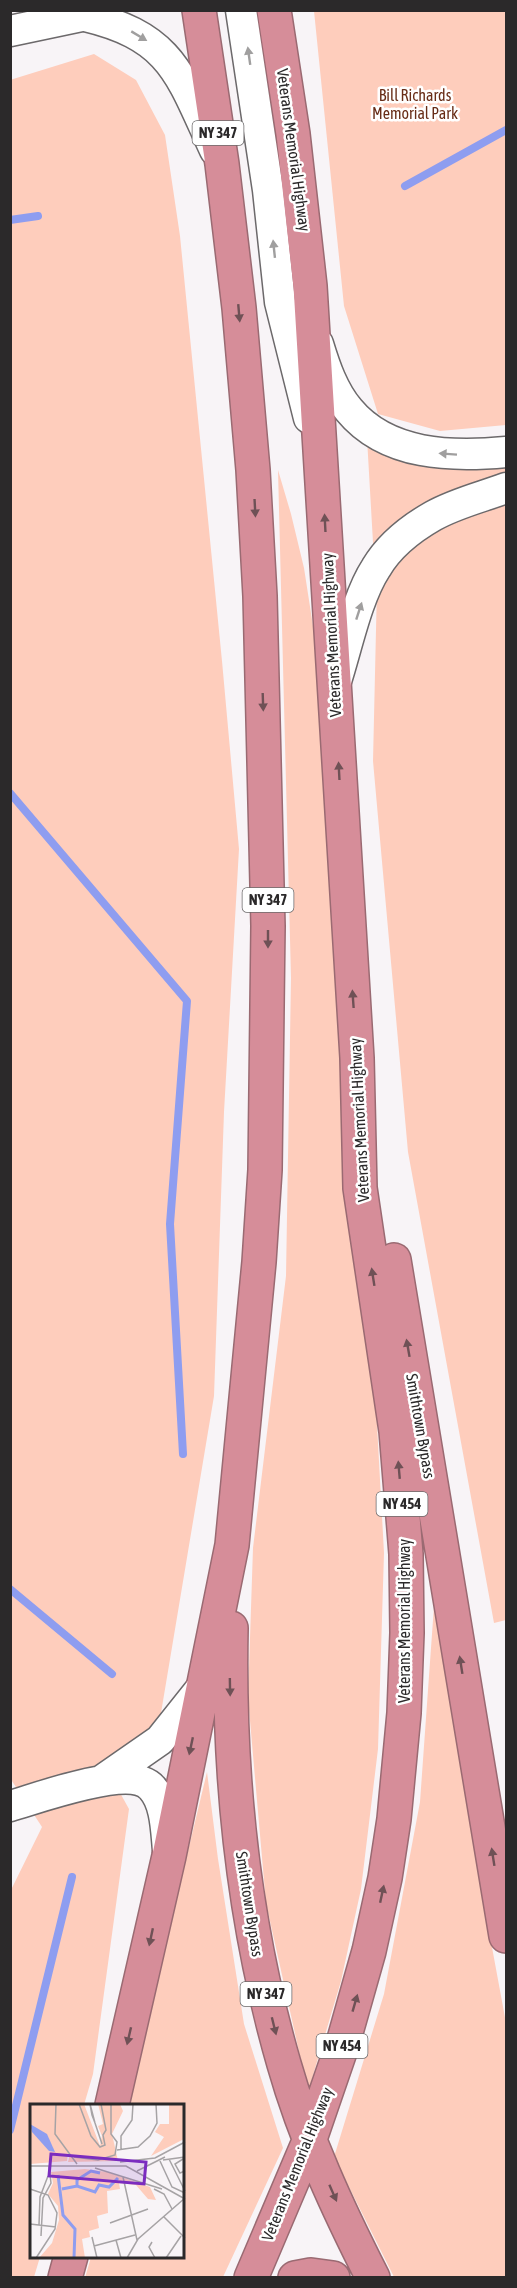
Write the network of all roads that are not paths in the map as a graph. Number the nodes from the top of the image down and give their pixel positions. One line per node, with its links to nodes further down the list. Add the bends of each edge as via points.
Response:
1 (199, 10): 6 (highway, NY 347)
2 (241, 10): 9 (street, one-way to 2, via 280,302)
3 (274, 10): 7 (highway, Veterans Memorial Highway, via 305,231)
4 (97, 13): 5 (street); 6 (street, one-way to 6, via 163,54 180,77)
5 (10, 31)
6 (222, 165): 13 (highway, NY 347, one-way to 13, via 248,410 260,596 269,978 259,1262)
7 (313, 328): 8 (street, one-way to 7, via 426,452 373,430 348,409 334,387); 9 (highway, Veterans Memorial Highway)
8 (507, 452)
9 (322, 470): 11 (highway, Veterans Memorial Highway, one-way to 9)
10 (507, 488): 11 (street, one-way to 10, via 368,585 385,555 434,515)
11 (335, 687): 12 (highway, Veterans Memorial Highway, one-way to 11)
12 (357, 1058): 18 (highway, Smithtown Bypass, one-way to 12); 20 (highway, Veterans Memorial Highway / NY 454, one-way to 12, via 356,2000 381,1896 394,1819 405,1693 404,1516 396,1431 360,1188)
13 (232, 1545): 14 (highway); 20 (highway, Smithtown Bypass / NY 347, one-way to 20, via 231,1728 244,1874 273,2023)
14 (204, 1686): 15 (street, via 160,1740); 17 (highway, one-way to 17)
15 (101, 1781): 16 (street); 17 (street, via 139,1779 153,1789 163,1814)
16 (10, 1806)
17 (169, 1856): 19 (highway, one-way to 19)
18 (507, 1936)
19 (112, 2104)
20 (310, 2139): 23 (highway, Veterans Memorial Highway / NY 454); 26 (highway, Smithtown Bypass / NY 347, one-way to 26)
21 (70, 2258): 22 (highway)
22 (65, 2277)
23 (251, 2277)
24 (295, 2277): 25 (highway)
25 (333, 2277)
26 (373, 2277)

